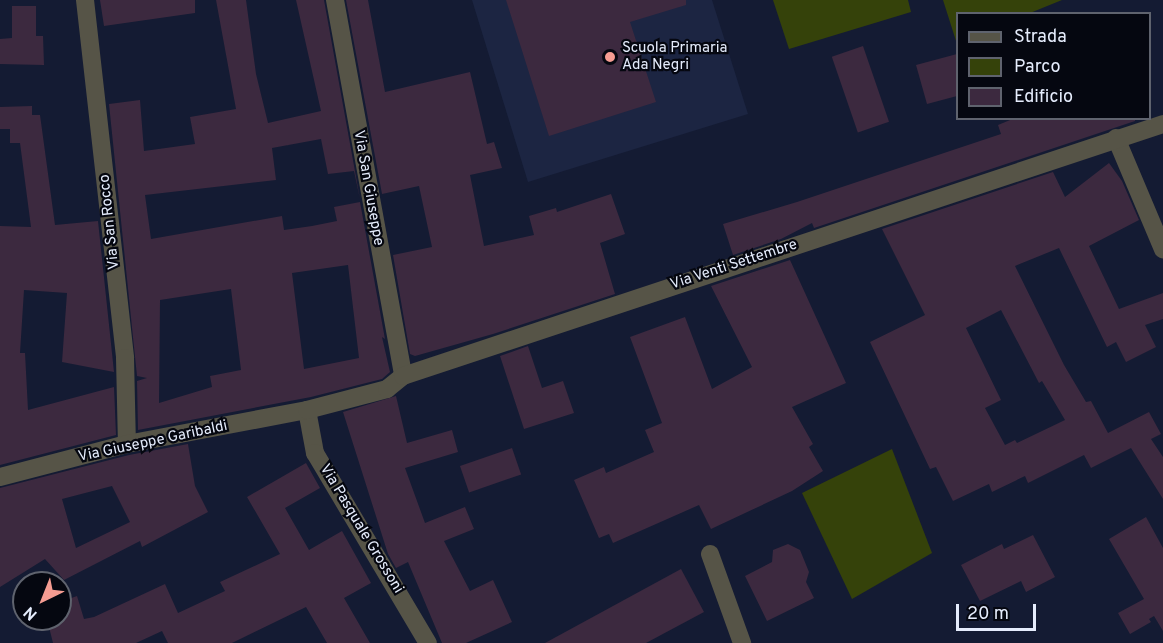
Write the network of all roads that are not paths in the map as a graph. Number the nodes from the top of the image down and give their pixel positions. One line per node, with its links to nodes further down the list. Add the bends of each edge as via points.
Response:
1 (85, 0): 8 (street, Via San Rocco, via 125,358)
2 (335, 0): 6 (street, Via San Giuseppe)
3 (1163, 124): 4 (street, Via Venti Settembre)
4 (1116, 138): 5 (street); 6 (street, Via Venti Settembre)
5 (1163, 249)
6 (403, 376): 7 (street, Via Venti Settembre, via 387,389)
7 (308, 410): 8 (street, Via Giuseppe Garibaldi); 11 (street, Via Pasquale Grossoni, via 315,453)
8 (127, 444): 9 (street, Via Giuseppe Garibaldi)
9 (0, 477)
10 (710, 555): 12 (street)
11 (428, 643)
12 (742, 643)

